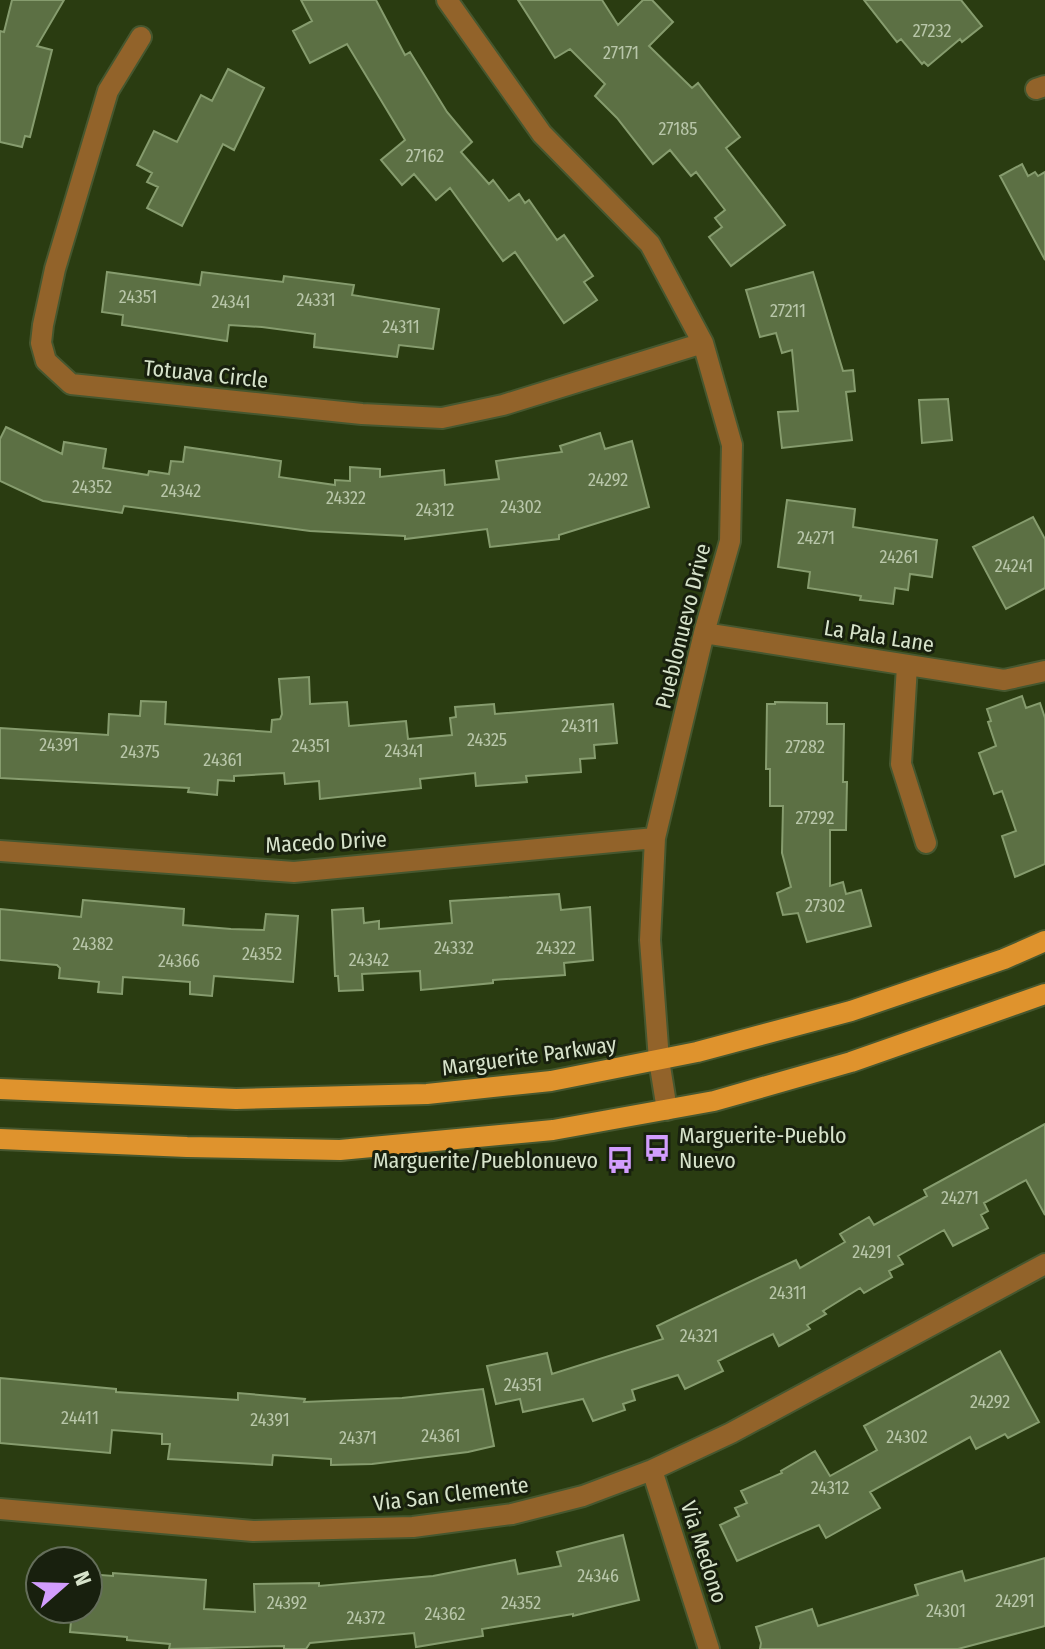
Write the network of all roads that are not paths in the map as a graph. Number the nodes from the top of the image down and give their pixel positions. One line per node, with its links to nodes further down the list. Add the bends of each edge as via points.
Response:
1 (447, 0): 3 (street, Pueblonuevo Drive, via 542,134 650,244)
2 (141, 37): 3 (street, Totuava Circle, via 108,91 43,325 46,361 71,384 442,418 503,405)
3 (703, 343): 4 (street, Pueblonuevo Drive, via 732,445 730,541)
4 (704, 633): 5 (street, La Pala Lane); 7 (street, Pueblonuevo Drive)
5 (907, 666): 6 (street, La Pala Lane, via 1004,680); 8 (street, via 901,764)
6 (1045, 671)
7 (655, 838): 9 (street, Macedo Drive, via 294,872); 12 (street, Pueblonuevo Drive, via 650,940)
8 (926, 843)
9 (0, 851)
10 (1045, 941): 12 (main road, Marguerite Parkway, via 851,1011)
11 (1045, 994): 14 (main road, via 851,1062)
12 (659, 1060): 13 (main road, Marguerite Parkway, via 551,1081 427,1094 236,1099); 14 (street, Pueblonuevo Drive)
13 (0, 1089)
14 (667, 1110): 15 (main road, via 553,1130 340,1150)
15 (0, 1139)
16 (1045, 1264): 17 (street, Via San Clemente)
17 (652, 1470): 18 (street, Via San Clemente, via 583,1496 512,1514 413,1527 253,1531); 19 (street, Via Medono)
18 (0, 1509)
19 (709, 1649)

